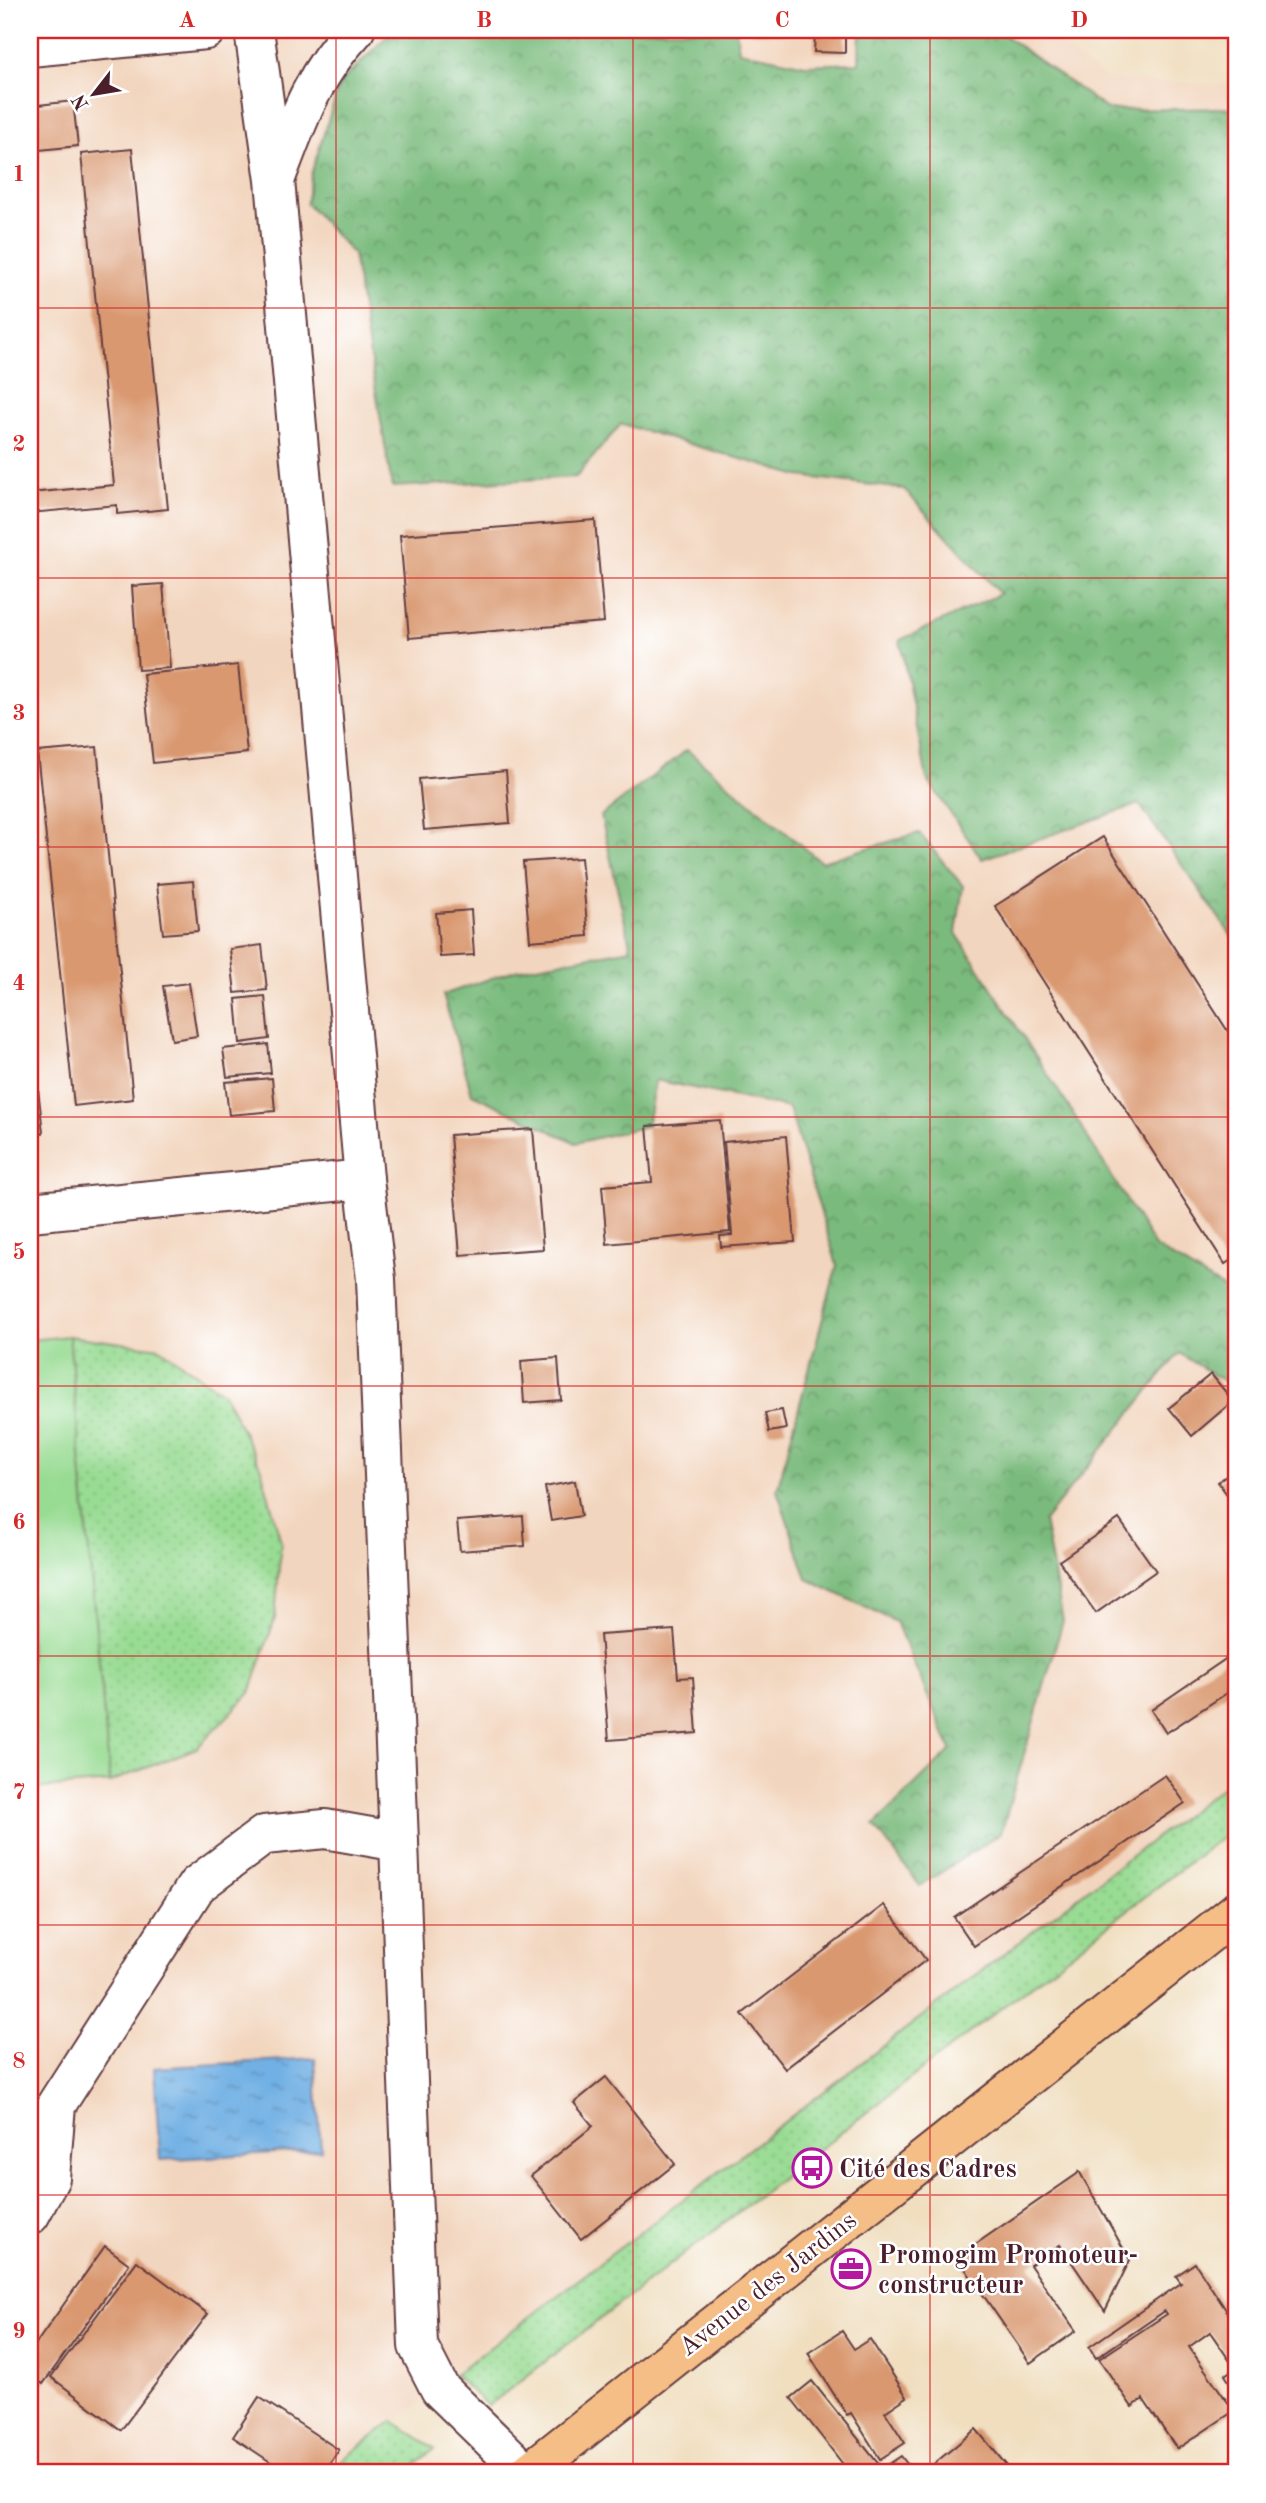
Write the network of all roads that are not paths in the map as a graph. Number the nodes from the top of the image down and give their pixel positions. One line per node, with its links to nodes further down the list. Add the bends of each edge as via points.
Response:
1 (206, 30): 4 (lane)
2 (254, 30): 5 (lane)
3 (355, 30): 5 (lane, via 336,50 302,107)
4 (30, 47)
5 (275, 180): 6 (lane)
6 (364, 1179): 7 (lane); 8 (lane, via 376,1279)
7 (30, 1212)
8 (399, 1842): 10 (lane, via 325,1829 264,1835 197,1885 56,2105 50,2178); 11 (lane, via 418,2346 440,2389)
9 (1236, 1912): 11 (main road, Avenue des Jardins)
10 (30, 2215)
11 (527, 2473)

